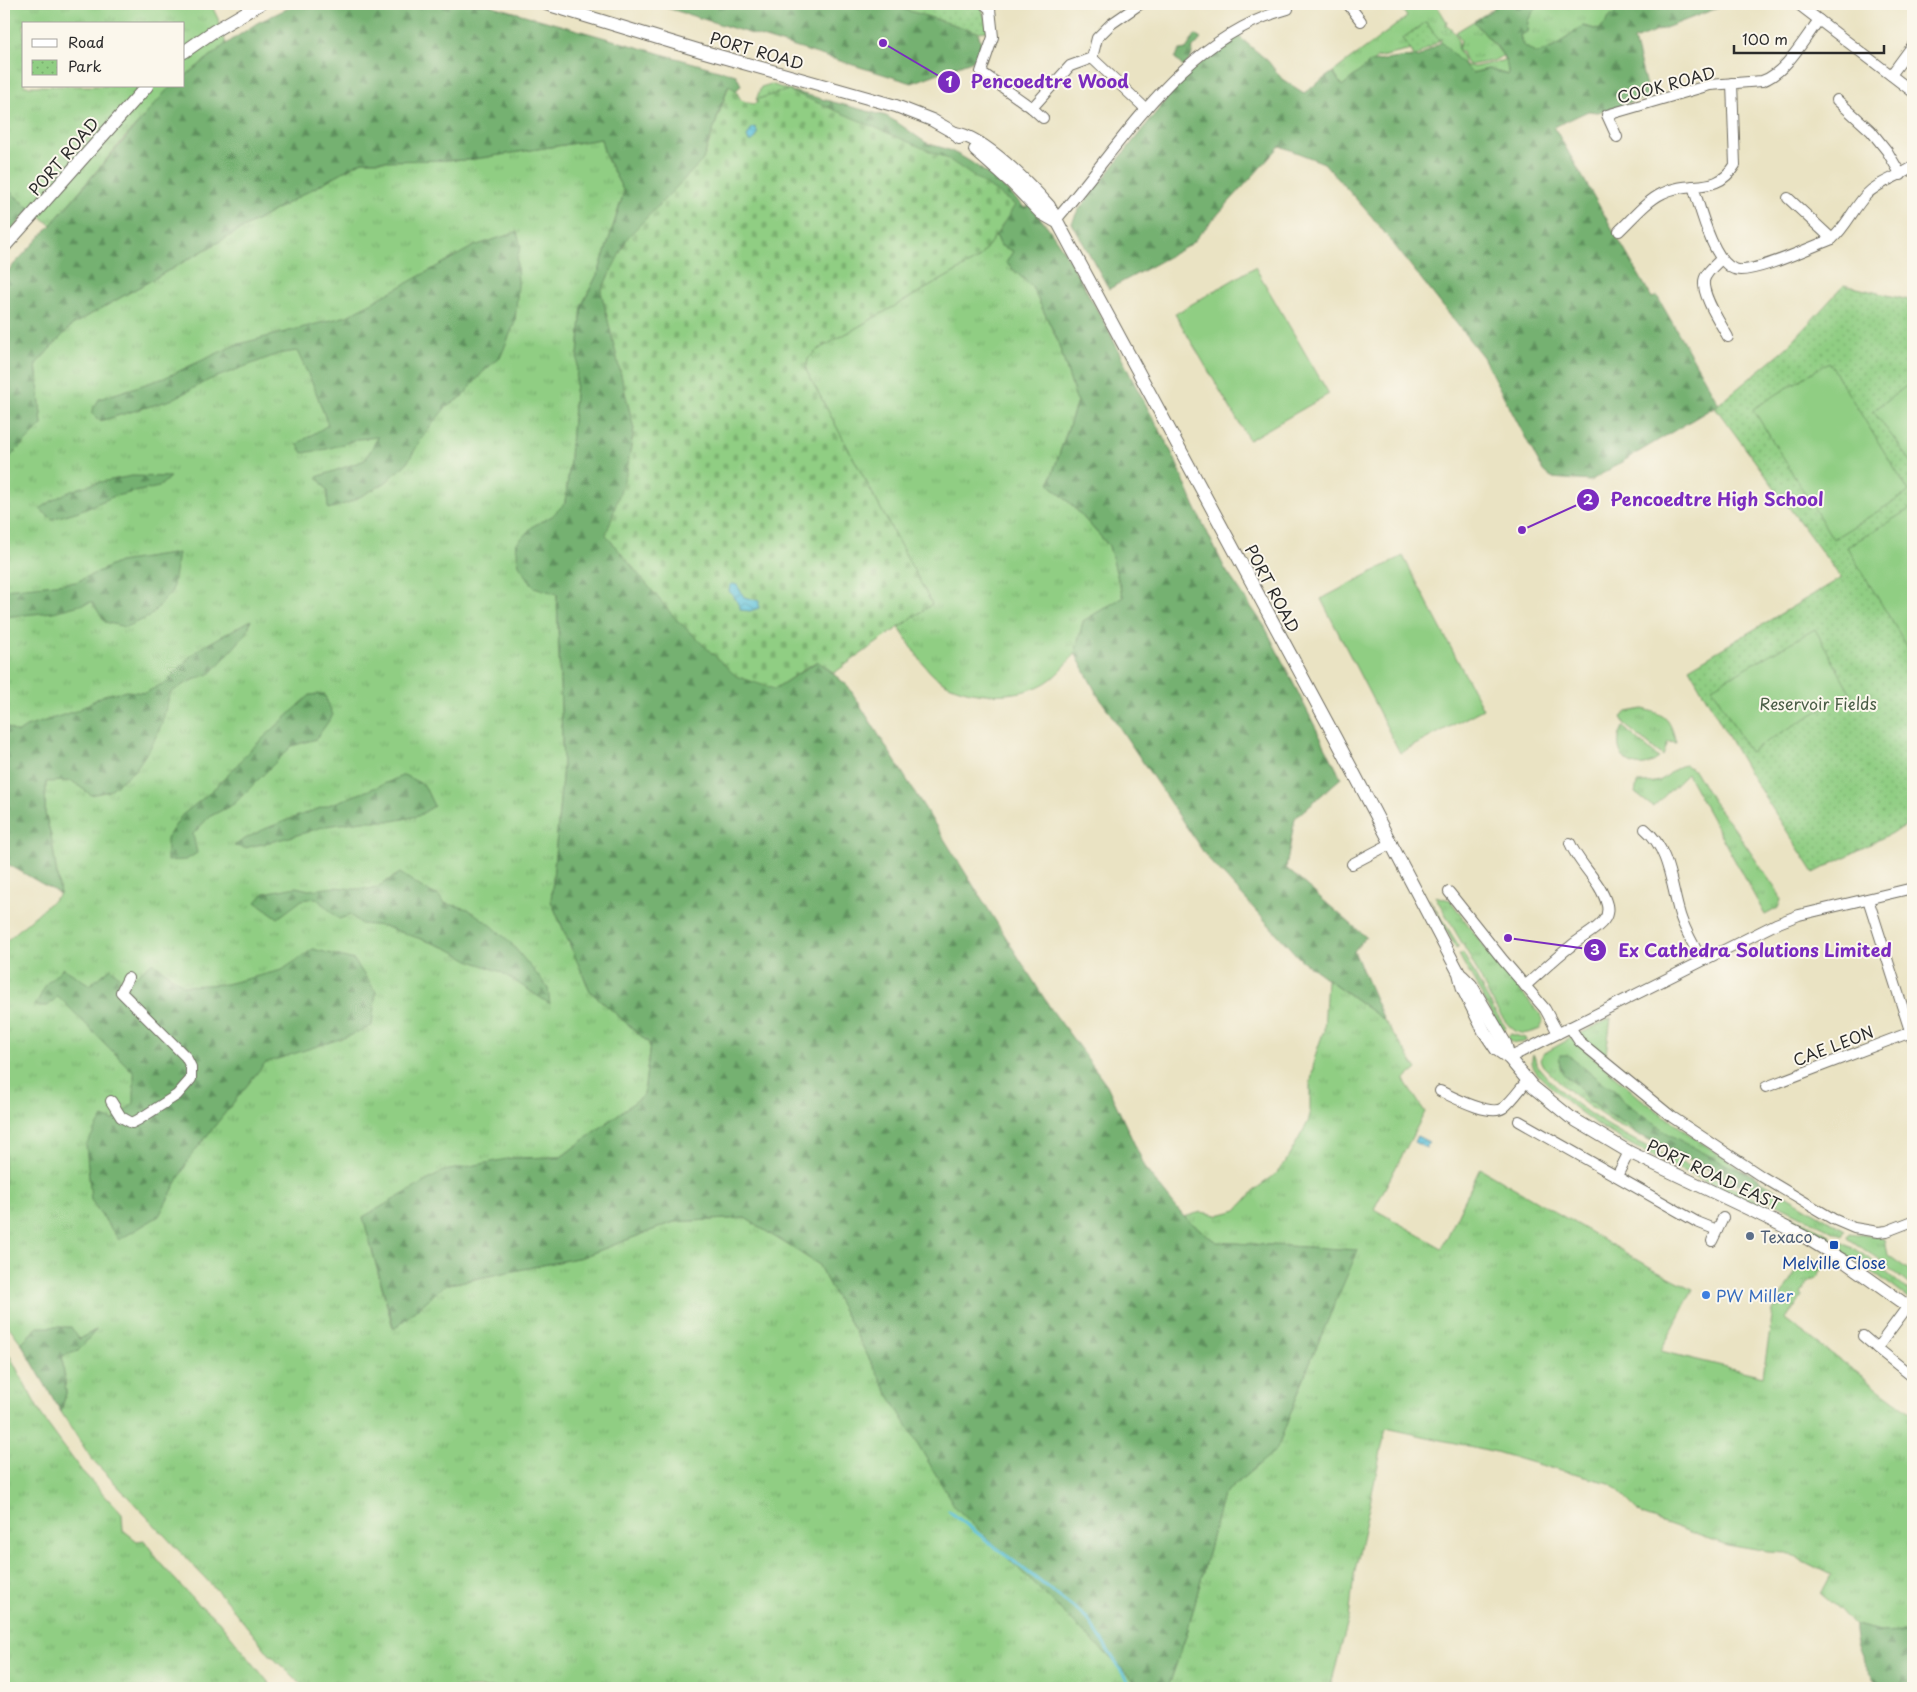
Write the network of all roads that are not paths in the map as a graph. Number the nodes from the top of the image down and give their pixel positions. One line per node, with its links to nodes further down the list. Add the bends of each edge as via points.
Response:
1 (260, 4): 11 (main road)
2 (546, 4): 26 (main road, PORT ROAD, via 920,114 955,133 1041,213)
3 (1140, 4): 12 (street, via 1097,38)
4 (1348, 4): 9 (street)
5 (1798, 4): 8 (street)
6 (987, 7): 18 (street, via 993,38 981,72)
7 (1288, 9): 19 (street, via 1244,26 1211,46 1174,78)
8 (1819, 20): 13 (street); 14 (street, COOK ROAD, via 1776,74 1762,81)
9 (1361, 21)
10 (1913, 45): 13 (street)
11 (185, 51)
12 (1092, 58): 18 (street, via 1070,66); 19 (street)
13 (1891, 75): 16 (street)
14 (1732, 83): 21 (street, COOK ROAD, via 1710,85 1607,116); 24 (street, via 1735,165 1728,177 1716,183)
15 (145, 88): 29 (main road, PORT ROAD)
16 (1913, 92)
17 (1837, 100): 23 (street, via 1871,131)
18 (1032, 108): 20 (street)
19 (1146, 109): 26 (street)
20 (1043, 118)
21 (1618, 137)
22 (1913, 167): 23 (street)
23 (1901, 175): 28 (street, via 1877,186 1866,196)
24 (1693, 186): 27 (street, via 1661,193); 30 (street)
25 (1788, 198): 28 (street)
26 (1056, 220): 33 (main road, PORT ROAD)
27 (1619, 232)
28 (1832, 239): 30 (street, via 1752,270 1735,270)
29 (4, 247)
30 (1721, 259): 31 (street, via 1704,280 1705,293)
31 (1728, 337)
32 (1645, 829): 39 (street, via 1665,858 1680,917)
33 (1392, 843): 35 (street); 45 (main road, PORT ROAD, via 1459,973 1471,985 1505,1043)
34 (1570, 843): 41 (street, via 1604,899 1606,918)
35 (1352, 864)
36 (1913, 888): 38 (street)
37 (1449, 892): 41 (street)
38 (1868, 899): 39 (street, via 1789,919); 44 (street)
39 (1702, 960): 42 (street)
40 (128, 978): 49 (street, via 121,992 186,1057 191,1067 191,1079 177,1095 132,1123 121,1117)
41 (1525, 986): 43 (street, via 1545,1009)
42 (1570, 1027): 43 (street); 54 (street, PORT ROAD EAST, via 1579,1041 1656,1106 1761,1176 1845,1225 1870,1232 1887,1231)
43 (1558, 1033): 45 (street)
44 (1912, 1036): 47 (street, CAE LEON)
45 (1509, 1058): 46 (main road, PORT ROAD EAST)
46 (1527, 1081): 48 (street, via 1504,1107 1496,1111); 51 (main road, PORT ROAD EAST, via 1581,1125)
47 (1766, 1087)
48 (1440, 1091)
49 (111, 1102)
50 (1519, 1121): 52 (street)
51 (1629, 1152): 52 (street); 57 (main road, PORT ROAD EAST, via 1794,1231 1844,1260)
52 (1617, 1176): 55 (street)
53 (1722, 1218): 55 (street)
54 (1913, 1221)
55 (1717, 1230): 56 (street)
56 (1712, 1241)
57 (1911, 1308): 59 (street)
58 (1862, 1336): 59 (street)
59 (1877, 1348): 60 (street)
60 (1913, 1377)

